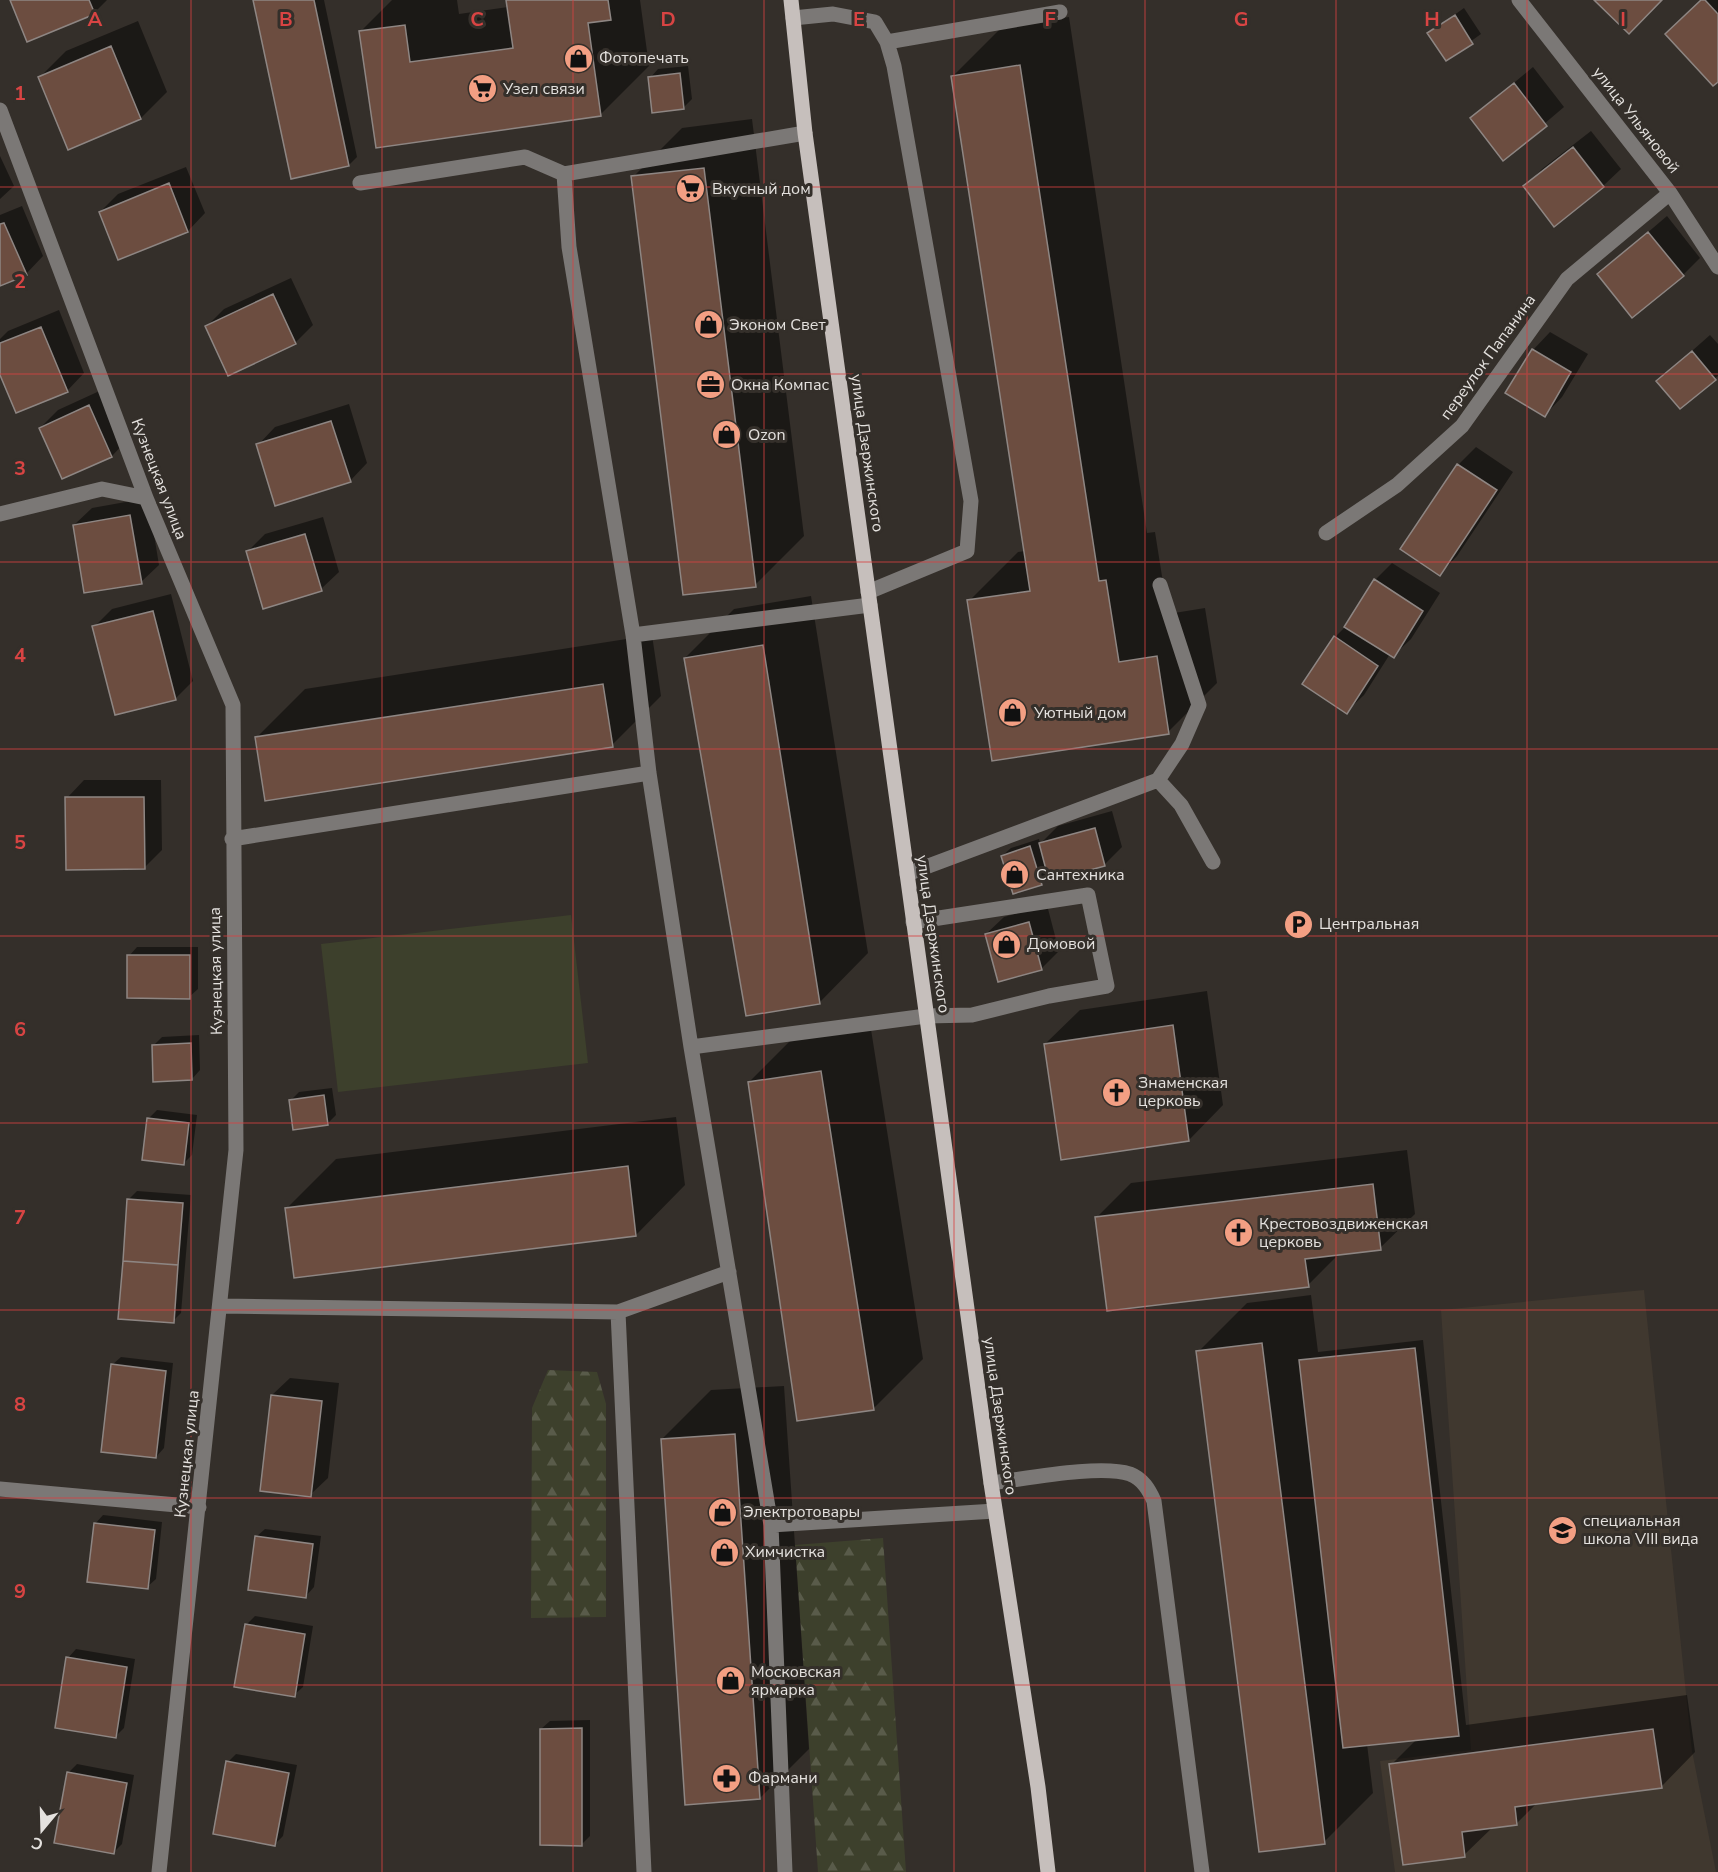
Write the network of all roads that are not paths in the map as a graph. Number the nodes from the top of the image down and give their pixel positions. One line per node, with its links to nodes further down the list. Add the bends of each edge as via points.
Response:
1 (791, 0): 4 (main road, улица Дзержинского)
2 (1519, 0): 10 (street, улица Ульяновой)
3 (1060, 12): 5 (street)
4 (793, 18): 5 (street, via 833,14 875,22); 7 (main road, улица Дзержинского)
5 (886, 42): 16 (street, via 894,66 971,501 967,551)
6 (0, 110): 12 (street, Кузнецкая улица)
7 (805, 133): 8 (street); 16 (main road, улица Дзержинского)
8 (564, 174): 9 (street, via 525,157); 17 (street, via 569,247)
9 (360, 183)
10 (1670, 193): 11 (street, улица Ульяновой); 14 (street, переулок Папанина, via 1567,279 1462,426 1397,486)
11 (1718, 267)
12 (146, 498): 13 (street, via 102,489); 20 (street, Кузнецкая улица, via 233,705)
13 (0, 514)
14 (1326, 532)
15 (1160, 585): 19 (street, via 1199,705 1182,744)
16 (869, 598): 17 (street); 22 (main road, улица Дзержинского)
17 (633, 635): 18 (street)
18 (649, 773): 20 (street); 25 (street)
19 (1158, 780): 21 (street, via 1181,806); 22 (street)
20 (232, 838): 27 (street, Кузнецкая улица, via 236,1150)
21 (1213, 862)
22 (907, 874): 23 (main road, улица Дзержинского)
23 (913, 922): 24 (main road, улица Дзержинского); 24 (street, via 1088,895 1107,986 972,1015)
24 (926, 1016): 25 (street); 29 (main road, улица Дзержинского)
25 (691, 1047): 26 (street)
26 (729, 1272): 28 (street); 33 (street)
27 (220, 1306): 28 (street); 31 (street, Кузнецкая улица)
28 (618, 1312): 35 (street)
29 (991, 1483): 32 (main road, улица Дзержинского); 38 (street, via 1097,1471 1131,1474 1147,1485 1154,1501)
30 (0, 1489): 31 (street)
31 (199, 1507): 34 (street, Кузнецкая улица)
32 (995, 1511): 33 (street); 37 (main road, улица Дзержинского)
33 (771, 1525): 36 (street)
34 (159, 1872)
35 (644, 1872)
36 (785, 1872)
37 (1048, 1872)
38 (1202, 1872)

